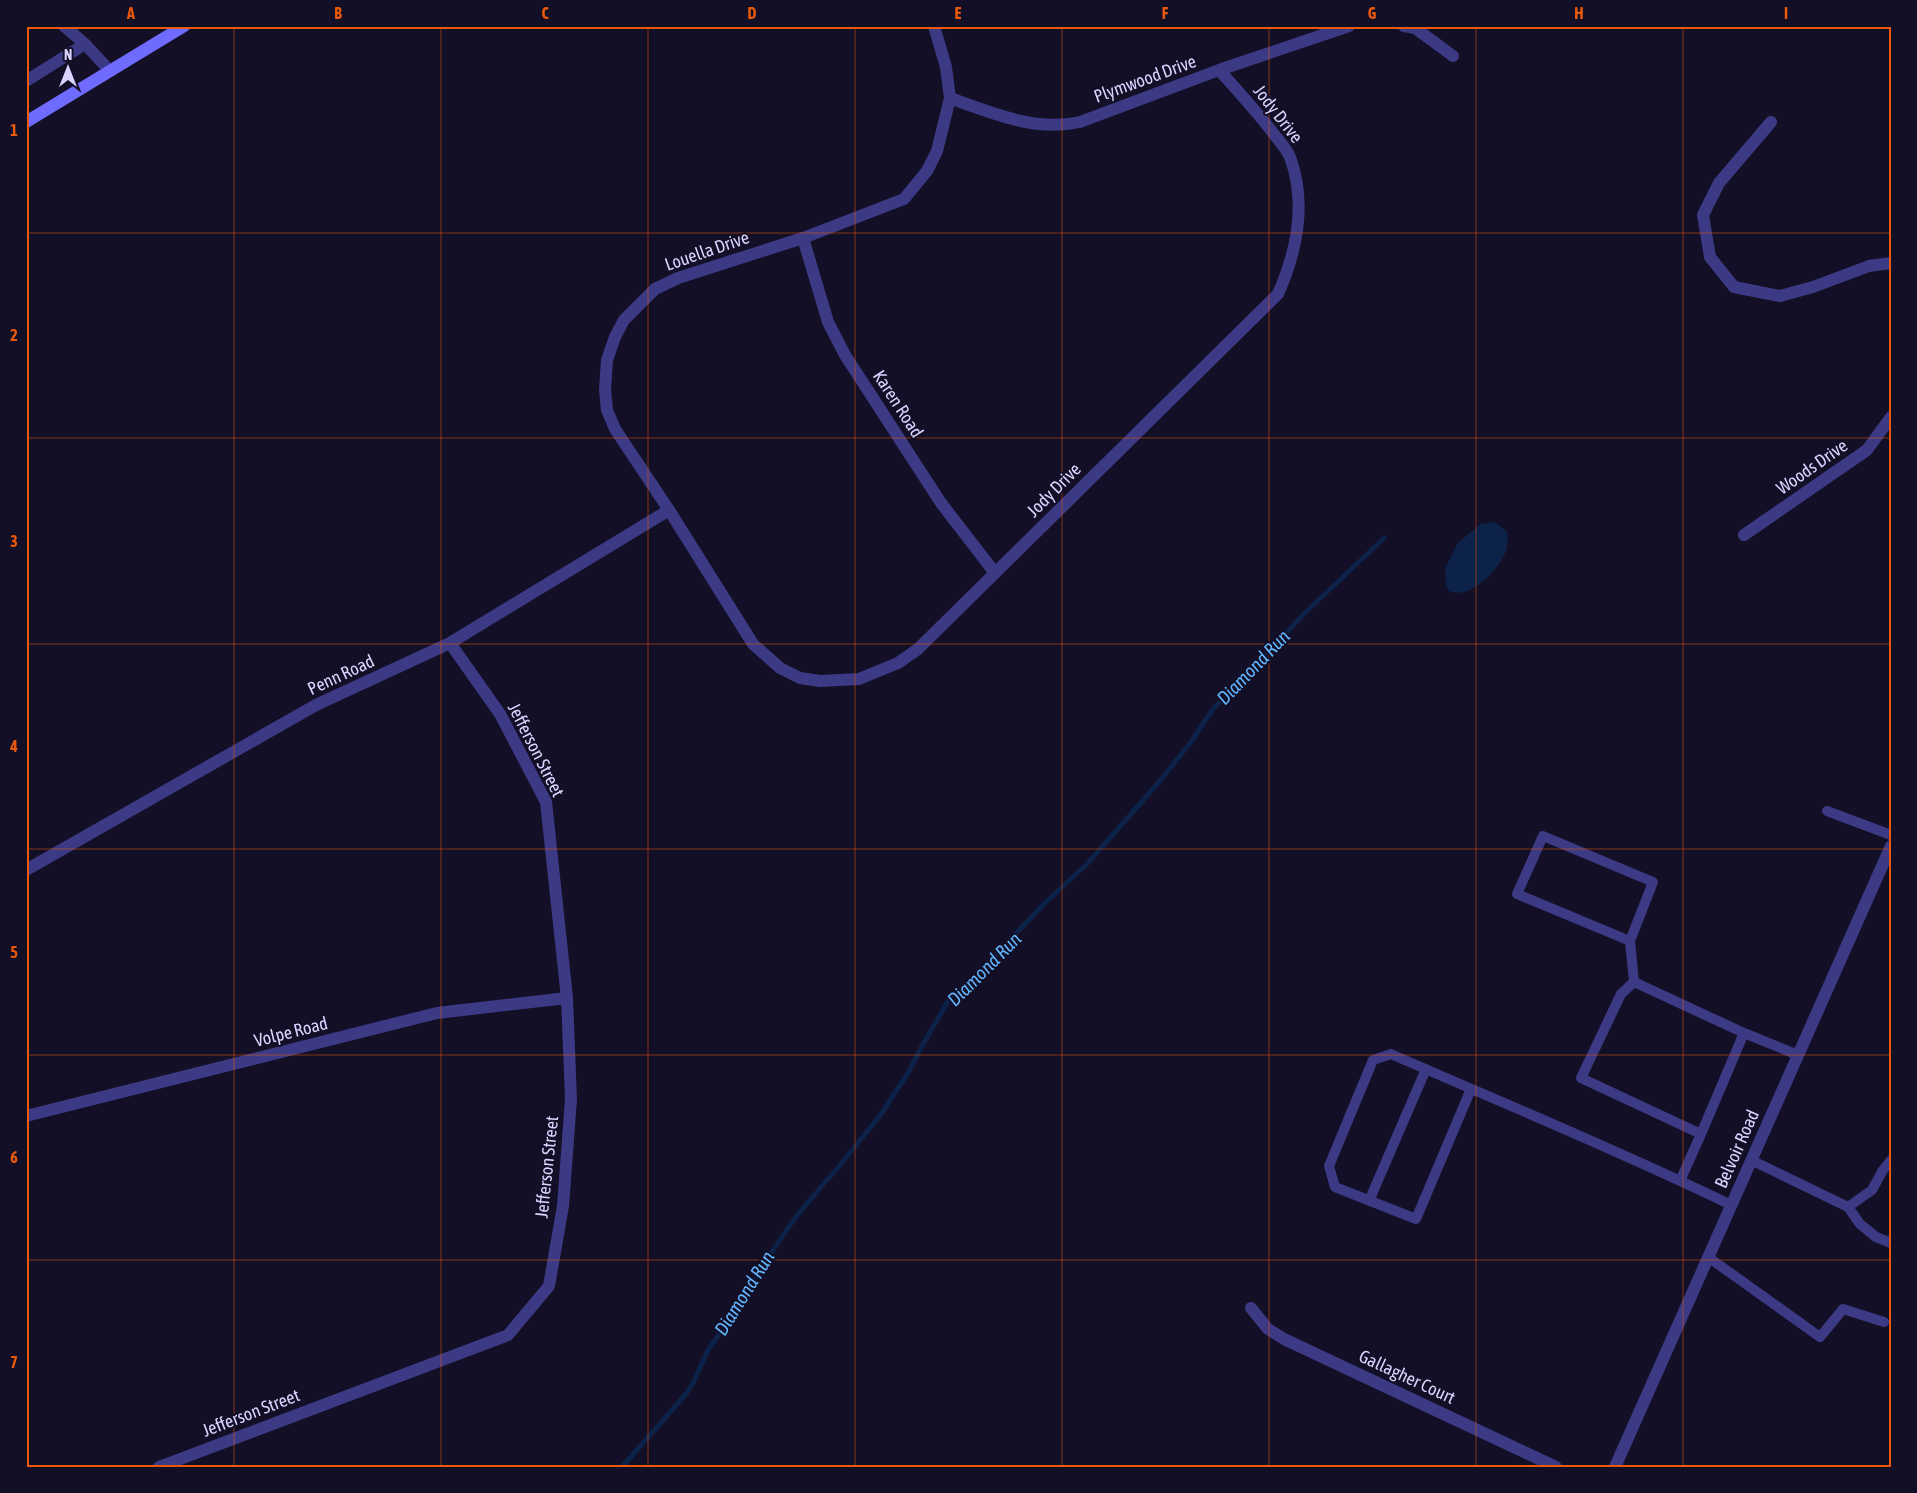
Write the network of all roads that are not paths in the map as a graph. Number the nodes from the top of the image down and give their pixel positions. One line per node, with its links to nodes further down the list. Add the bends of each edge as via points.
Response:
1 (64, 26): 6 (street)
2 (184, 26): 9 (main road)
3 (934, 26): 11 (street, Louella Drive, via 946,67)
4 (1349, 26): 8 (street, Plymwood Drive)
5 (1404, 26): 7 (street, via 1415,28)
6 (85, 44): 9 (street); 10 (street)
7 (1453, 56)
8 (1219, 70): 11 (street, Plymwood Drive, via 1066,125 1030,123); 19 (street, Jody Drive, via 1290,155 1300,212 1289,270 1278,294)
9 (110, 71): 12 (main road)
10 (26, 81)
11 (950, 98): 14 (street, Louella Drive, via 934,158 904,199)
12 (26, 122)
13 (1771, 122): 15 (street, via 1719,182 1702,215 1710,257 1734,287 1780,296 1869,266)
14 (803, 238): 17 (street, Louella Drive, via 678,278 655,289 624,320 615,337 607,360 607,410 615,429); 19 (street, Karen Road, via 828,322 845,355 941,503)
15 (1891, 263)
16 (1891, 417): 18 (street, Woods Drive, via 1867,450)
17 (668, 510): 19 (street, Jody Drive, via 753,644 780,668 800,678 859,680 898,663 918,649); 20 (street, Penn Road)
18 (1744, 535)
19 (995, 573)
20 (450, 643): 24 (street, Penn Road, via 316,704); 27 (street, Jefferson Street, via 500,714 546,802)
21 (1827, 811): 22 (lane)
22 (1891, 835)
23 (1891, 846): 29 (street, Belvoir Road)
24 (26, 870)
25 (1630, 941): 25 (lane, via 1653,882 1543,836 1517,894); 26 (lane)
26 (1634, 982): 28 (lane); 33 (lane, via 1620,994 1581,1078)
27 (568, 998): 32 (street, Volpe Road, via 437,1013); 44 (street, Jefferson Street, via 571,1099 563,1206 549,1286 508,1335)
28 (1744, 1033): 29 (lane); 33 (lane)
29 (1798, 1055): 34 (street, Belvoir Road)
30 (1426, 1069): 31 (lane); 37 (lane); 37 (lane, via 1391,1054 1373,1060 1329,1166 1335,1187)
31 (1471, 1089): 36 (lane); 37 (lane, via 1416,1219)
32 (26, 1116)
33 (1701, 1134): 36 (lane)
34 (1751, 1160): 38 (street, Belvoir Road); 39 (lane)
35 (1891, 1160): 39 (lane, via 1872,1190)
36 (1680, 1180): 38 (lane)
37 (1369, 1201)
38 (1731, 1205): 41 (street, Belvoir Road)
39 (1848, 1207): 40 (lane, via 1860,1224 1876,1237)
40 (1891, 1242)
41 (1708, 1256): 43 (lane, via 1820,1337 1843,1309); 46 (street, Belvoir Road)
42 (1251, 1308): 45 (street, Gallagher Court, via 1268,1329 1284,1339)
43 (1884, 1322)
44 (160, 1467)
45 (1556, 1467)
46 (1615, 1467)

